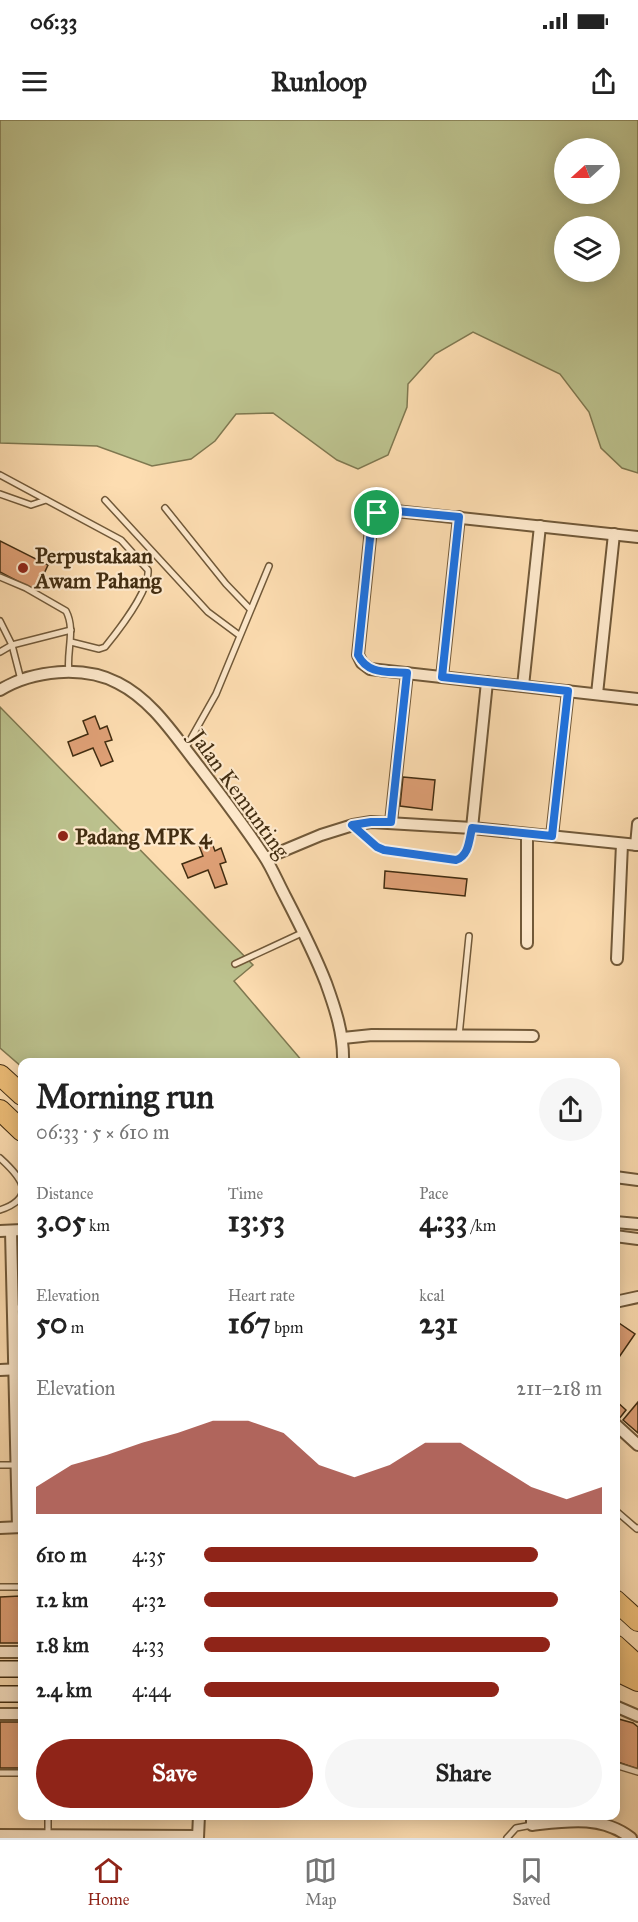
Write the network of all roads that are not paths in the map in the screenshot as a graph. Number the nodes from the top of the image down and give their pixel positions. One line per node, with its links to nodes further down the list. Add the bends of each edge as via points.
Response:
1 (0, 475): 3 (lane)
2 (0, 494): 3 (lane, via 31,505)
3 (46, 500): 16 (lane, via 122,540 148,575 142,594 105,646 99,649)
4 (105, 500): 15 (lane, via 201,606)
5 (165, 508): 12 (lane)
6 (459, 517): 7 (street); 20 (street, via 386,510 372,519 358,655 369,669); 21 (street)
7 (540, 526): 8 (street); 24 (street)
8 (614, 534): 9 (street); 27 (street)
9 (638, 537)
10 (269, 566): 12 (lane)
11 (0, 577): 14 (lane, via 66,611)
12 (250, 609): 15 (lane)
13 (0, 621): 17 (lane)
14 (70, 630): 16 (lane); 17 (lane)
15 (239, 635): 29 (lane, via 216,693)
16 (70, 642): 19 (lane)
17 (12, 645): 18 (lane); 22 (lane)
18 (0, 652)
19 (69, 672): 22 (street, Jalan Kemunting); 29 (street, Jalan Kemunting, via 104,676 120,684 159,716)
20 (407, 673): 21 (street); 30 (street)
21 (442, 677): 23 (street)
22 (21, 680): 25 (street, Jalan Kemunting)
23 (487, 682): 24 (street); 33 (street)
24 (523, 686): 26 (street)
25 (0, 690)
26 (568, 691): 27 (street); 35 (street)
27 (597, 694): 28 (street)
28 (638, 699)
29 (185, 749): 38 (street, Jalan Kemunting)
30 (391, 822): 32 (street); 33 (street)
31 (638, 824): 37 (street)
32 (352, 825): 33 (lane, via 384,850 456,860 465,854); 38 (street)
33 (472, 828): 34 (street)
34 (527, 834): 35 (street); 41 (street)
35 (552, 836): 36 (street)
36 (622, 844): 37 (street); 42 (street)
37 (637, 845)
38 (266, 858): 39 (street, Jalan Kemunting)
39 (304, 932): 43 (lane); 46 (street, Jalan Kemunting, via 331,996)
40 (469, 936): 44 (lane)
41 (526, 943)
42 (617, 959)
43 (235, 964)
44 (459, 1036): 45 (street); 46 (street)
45 (533, 1036)
46 (343, 1038): 47 (street, Jalan Kemunting)
47 (343, 1058)
48 (0, 1076): 49 (highway)
49 (18, 1092)
50 (0, 1110): 51 (highway)
51 (18, 1127)
52 (0, 1158): 53 (lane)
53 (18, 1177)
54 (620, 1178): 55 (street)
55 (638, 1180)
56 (18, 1199): 57 (lane)
57 (0, 1210)
58 (620, 1222): 59 (street)
59 (638, 1224)
60 (5, 1231): 63 (street)
61 (620, 1237): 62 (street)
62 (638, 1239)
63 (17, 1248): 66 (street)
64 (638, 1297): 65 (street)
65 (620, 1301)
66 (17, 1308): 67 (street)
67 (18, 1369): 68 (street)
68 (0, 1370)
69 (620, 1429): 70 (street)
70 (638, 1445)
71 (0, 1465): 72 (lane)
72 (18, 1465)
73 (620, 1514): 76 (lane)
74 (0, 1527): 75 (street)
75 (18, 1527)
76 (638, 1528)
77 (0, 1587): 78 (lane)
78 (18, 1587)
79 (620, 1608): 80 (highway)
80 (638, 1621)
81 (620, 1650): 84 (highway)
82 (0, 1652): 83 (street)
83 (18, 1652)
84 (638, 1666)
85 (0, 1669): 86 (main road)
86 (18, 1669)
87 (620, 1672): 88 (highway)
88 (638, 1681)
89 (0, 1694): 90 (main road)
90 (18, 1694)
91 (620, 1709): 94 (street)
92 (0, 1714): 93 (street)
93 (18, 1714)
94 (638, 1716)
95 (620, 1767): 98 (lane)
96 (0, 1773): 97 (lane)
97 (18, 1773)
98 (638, 1773)
99 (48, 1820): 103 (lane)
100 (199, 1820): 106 (street)
101 (532, 1820): 107 (lane); 108 (street, via 599,1822)
102 (0, 1835): 103 (street)
103 (48, 1836): 104 (street)
104 (76, 1837): 105 (street)
105 (138, 1837): 106 (street)
106 (198, 1837)
107 (507, 1838)
108 (632, 1838)

